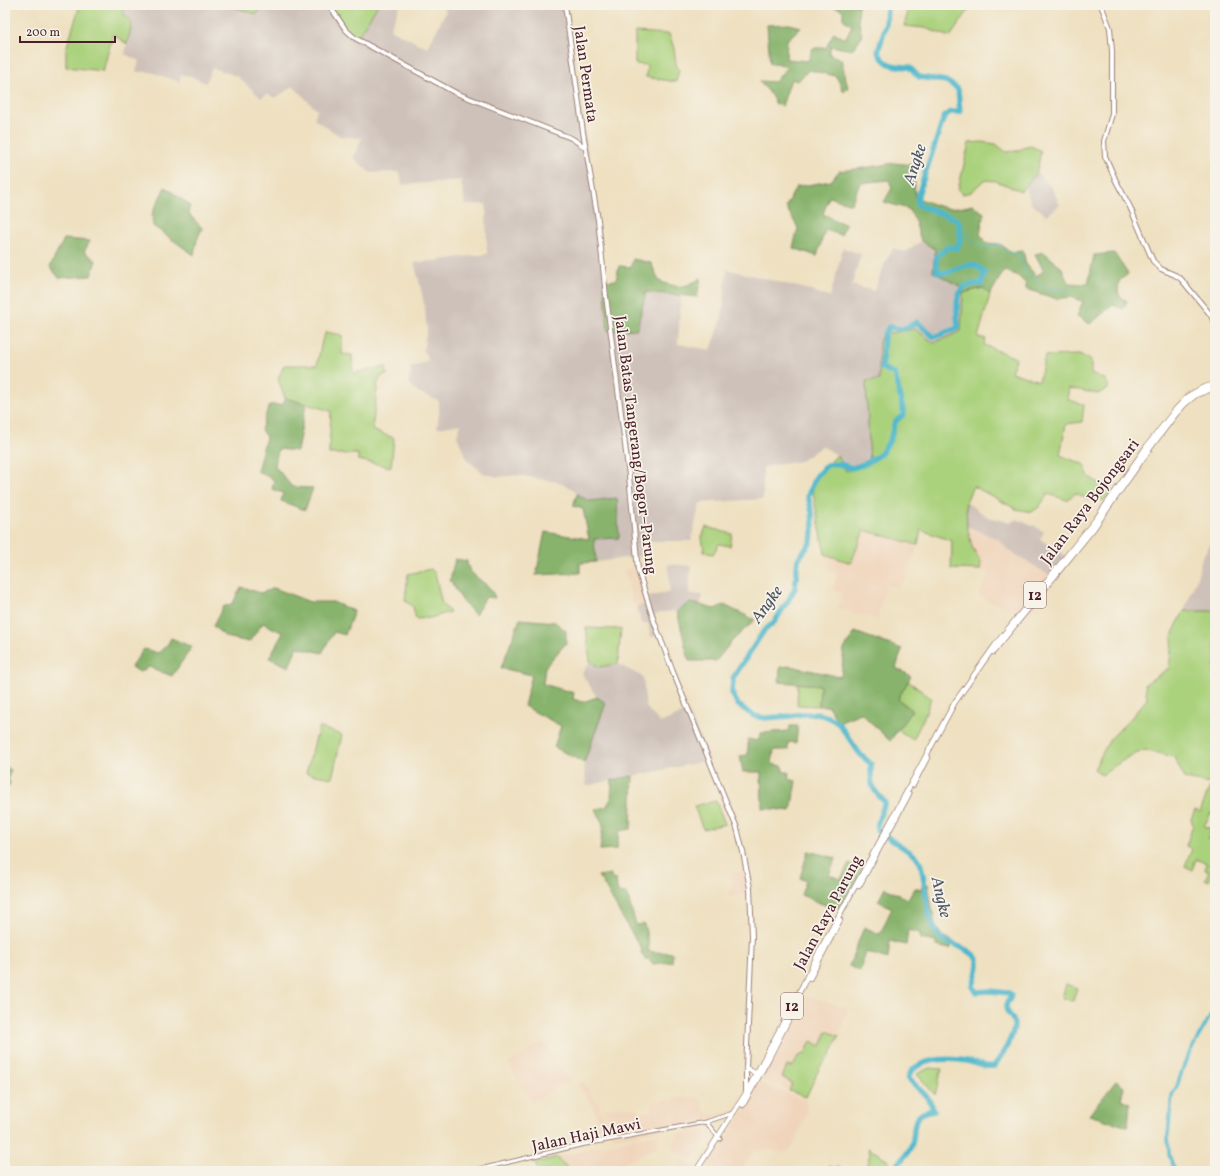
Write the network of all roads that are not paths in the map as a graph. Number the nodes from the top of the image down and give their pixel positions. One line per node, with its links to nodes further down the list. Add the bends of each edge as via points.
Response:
1 (329, 5): 4 (main road, via 346,30 356,38 456,93 571,138)
2 (565, 5): 4 (main road, Jalan Permata)
3 (1100, 5): 5 (main road, via 1110,28 1112,51 1112,114 1104,144 1105,156 1153,260 1161,269 1181,279)
4 (586, 147): 9 (main road, Jalan Batas Tangerang/Bogor–Parung, via 600,236 638,570 670,666 737,828 750,888 752,946)
5 (1215, 323)
6 (1215, 384): 8 (highway, Jalan Raya Bojongsari / 12, via 1188,396 1175,410 1096,519 980,664 955,702)
7 (1215, 388): 8 (highway, Jalan Raya Bojongsari / 12, via 1190,399 1176,414 1094,528 983,666 957,704)
8 (887, 833): 10 (highway, Jalan Raya Parung / 12, via 820,950)
9 (746, 1068): 10 (highway); 11 (main road, Jalan Batas Tangerang/Bogor–Parung)
10 (758, 1074): 11 (highway, Jalan Raya Parung / 12)
11 (746, 1096): 12 (highway, Jalan Raya Parung / 12); 14 (highway, Jalan Raya Parung / 12)
12 (734, 1113): 13 (street, Jalan Haji Mawi); 14 (highway, Jalan Raya Parung / 12)
13 (706, 1122): 14 (street); 15 (street, Jalan Haji Mawi, via 580,1145)
14 (719, 1138): 16 (highway, Jalan Raya Parung / 12); 17 (highway, Jalan Raya Parung / 12)
15 (472, 1171)
16 (696, 1171)
17 (699, 1171)

